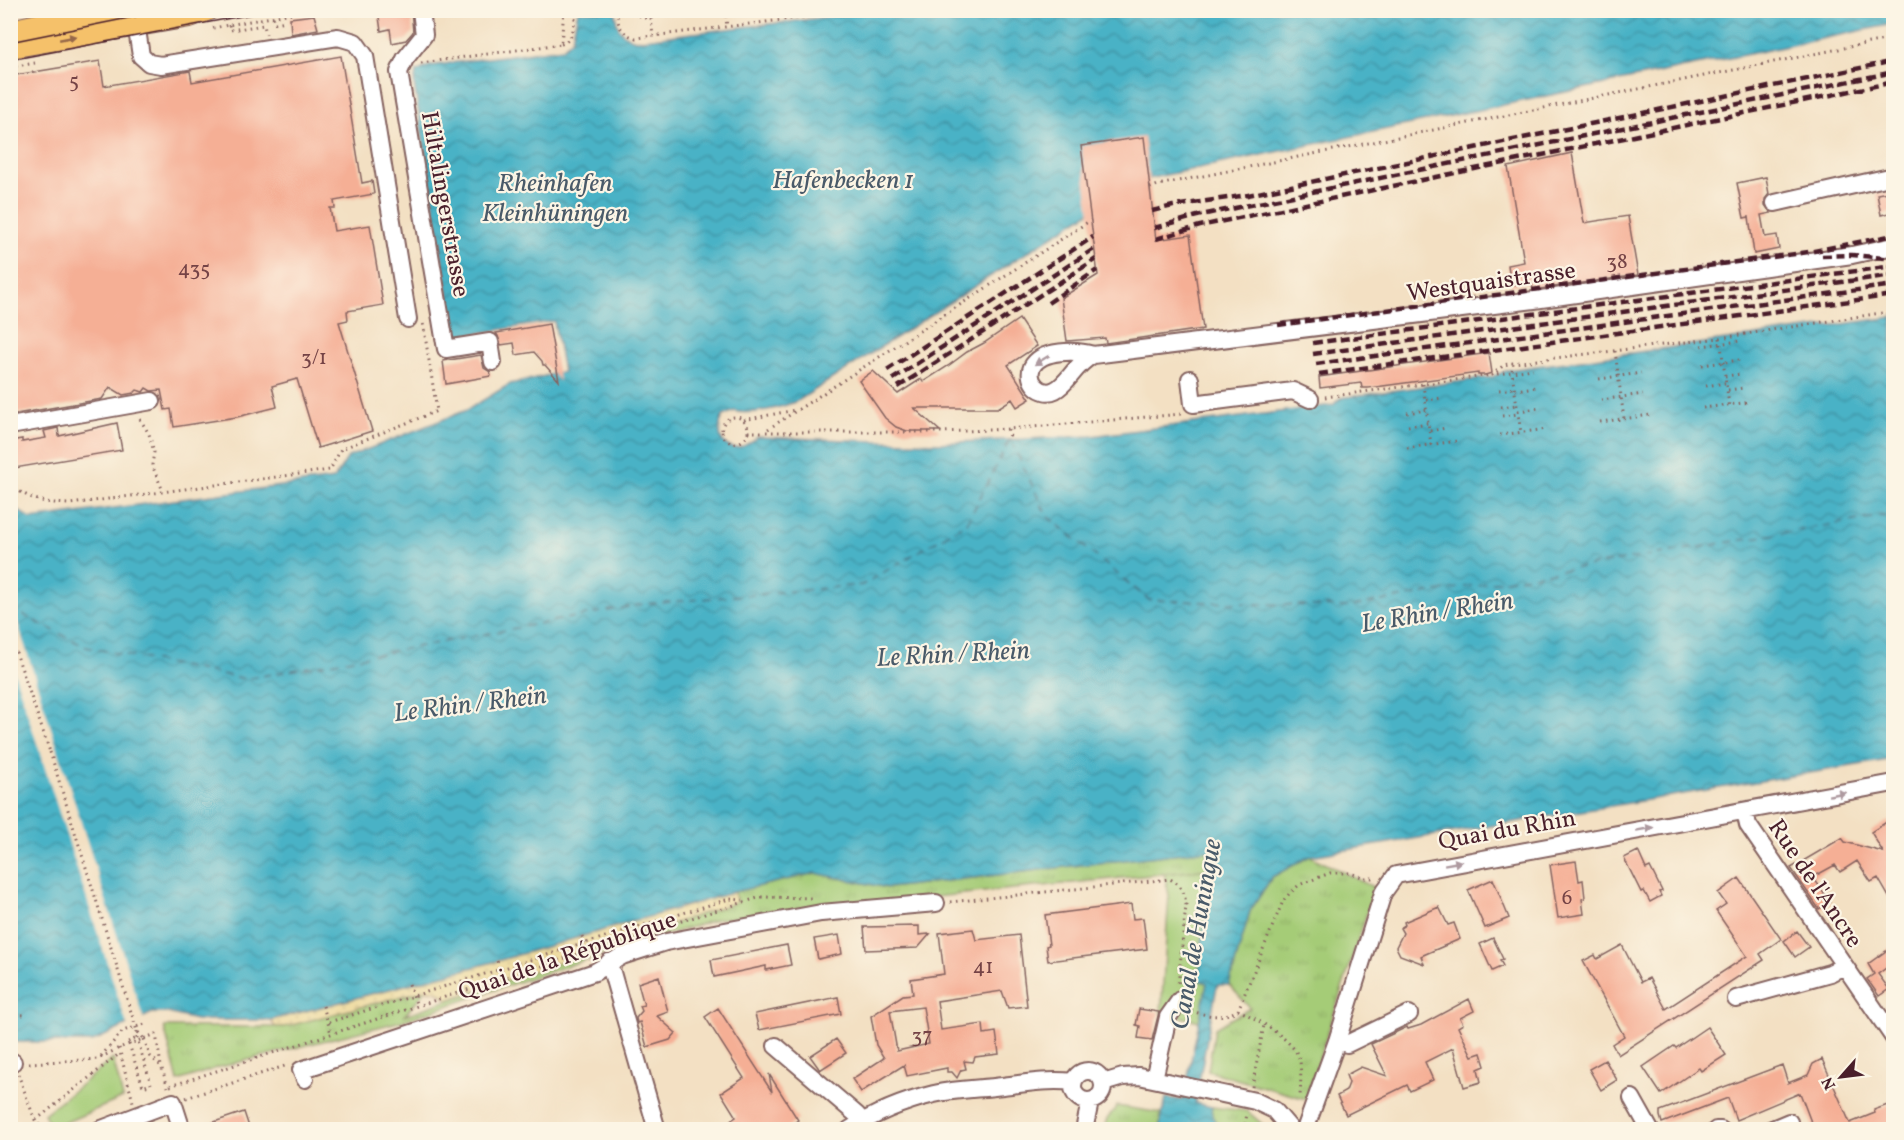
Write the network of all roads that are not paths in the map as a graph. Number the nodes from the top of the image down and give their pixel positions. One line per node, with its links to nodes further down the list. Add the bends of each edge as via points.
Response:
1 (421, 10): 11 (street, Hiltalingerstrasse, via 424,35 399,72 446,349 490,342)
2 (133, 15): 3 (main road); 4 (main road); 5 (main road, one-way to 2); 9 (street, via 141,56 149,63 161,65 338,37 355,42 365,56)
3 (205, 16)
4 (10, 30)
5 (10, 48)
6 (1893, 176): 7 (street)
7 (1775, 202)
8 (1893, 246): 10 (street, Westquaistrasse, via 1534,300)
9 (407, 314)
10 (1093, 355)
11 (493, 362)
12 (1190, 379): 13 (street, via 1193,404 1293,391)
13 (1310, 399)
14 (152, 401): 15 (street)
15 (10, 426)
16 (1893, 783): 17 (street, Quai du Rhin, one-way to 16)
17 (1745, 812): 20 (street, Rue de l'Ancre, via 1748,825); 25 (street, Quai du Rhin, one-way to 17, via 1383,893 1396,874)
18 (936, 903): 19 (street, Quai de la République, via 837,911 749,926 666,942)
19 (609, 962): 27 (street, Quai de la République, via 595,972 301,1070); 37 (street)
20 (1844, 966): 21 (street); 24 (street, Rue de l'Ancre)
21 (1736, 999)
22 (1180, 1000): 28 (street, via 1168,1017)
23 (1409, 1014): 25 (street, via 1347,1044)
24 (1893, 1038)
25 (1337, 1041): 40 (street, Quai du Rhin)
26 (776, 1046): 34 (street, via 857,1115)
27 (305, 1079)
28 (1160, 1080): 30 (street, via 1139,1076); 39 (street, via 1255,1101 1274,1110)
29 (1072, 1082): 30 (street, via 1084,1071 1093,1071); 32 (street, via 1076,1096); 34 (street, via 1060,1080 936,1094 903,1103)
30 (1103, 1083): 32 (street, via 1102,1092)
31 (1632, 1098): 41 (street)
32 (1090, 1102): 38 (street)
33 (1789, 1122): 44 (street)
34 (855, 1126)
35 (99, 1130): 36 (street, via 173,1102)
36 (182, 1130)
37 (657, 1130)
38 (1084, 1130)
39 (1291, 1130)
40 (1305, 1130)
41 (1650, 1130)
42 (1716, 1130): 43 (street)
43 (1721, 1130)
44 (1770, 1130)

